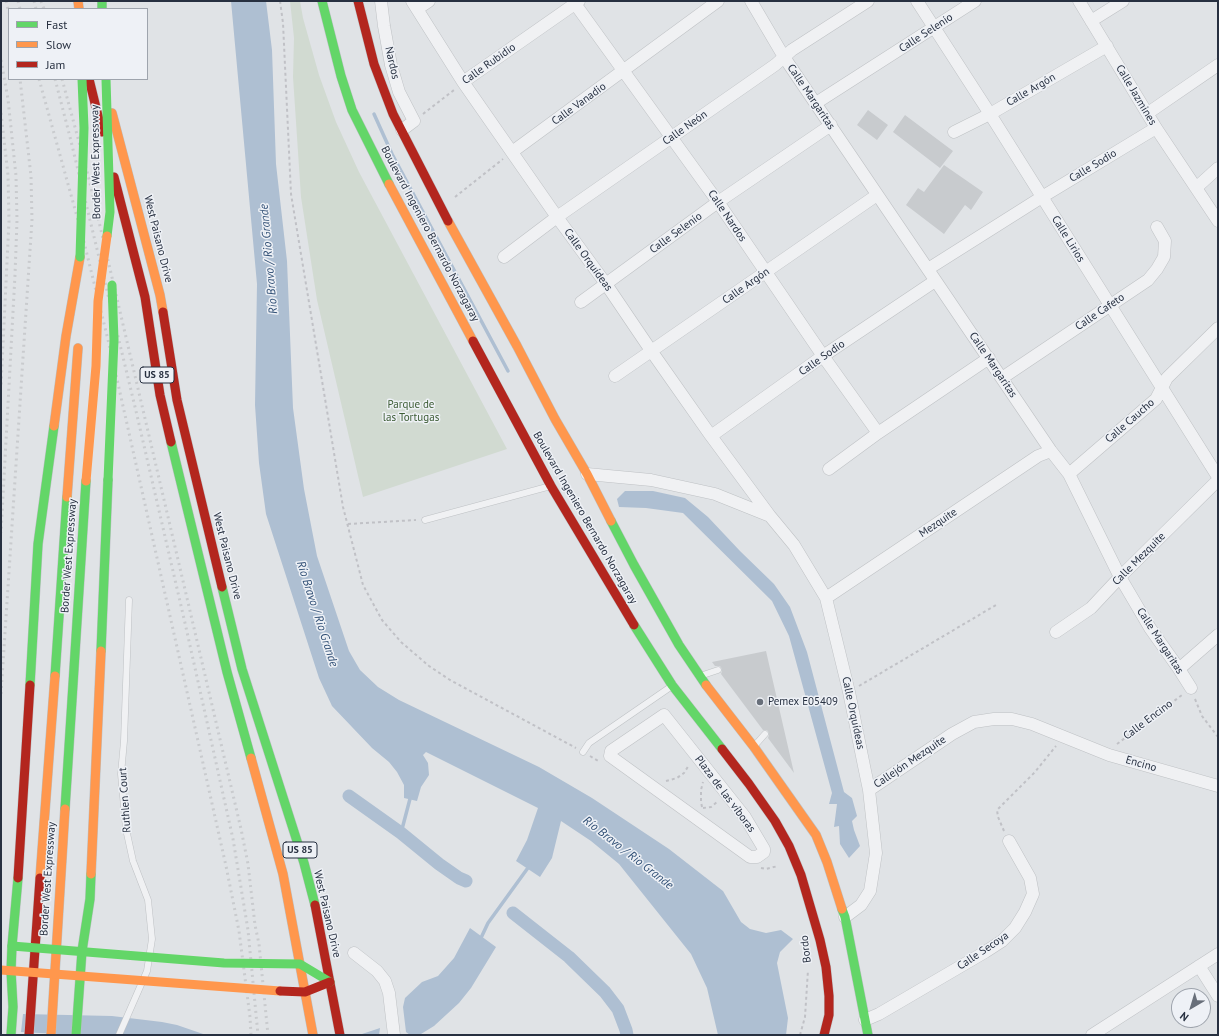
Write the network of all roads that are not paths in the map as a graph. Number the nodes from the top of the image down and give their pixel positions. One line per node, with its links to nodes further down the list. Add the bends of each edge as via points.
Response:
1 (322, 1): 68 (main road, Boulevard Ingeniero Bernardo Norzagaray, via 352,110 376,161)
2 (358, 1): 30 (main road, Boulevard Ingeniero Bernardo Norzagaray, via 374,64 393,114)
3 (381, 1): 30 (street, Nardos, via 391,64 399,92 414,121)
4 (429, 1): 13 (street)
5 (718, 1): 19 (street, Calle Vanadio)
6 (751, 1): 17 (street, Calle Margaritas)
7 (868, 1): 17 (street, Calle Neón)
8 (917, 1): 15 (street, Calle Lirios)
9 (975, 1): 15 (street, Calle Selenio)
10 (1079, 1): 14 (street, Calle Jazmines)
11 (1124, 1): 14 (street)
12 (576, 2): 19 (street, Calle Nardos); 24 (street, Calle Rubidio)
13 (414, 5): 24 (street, Calle Orquídeas)
14 (1091, 21): 16 (street, Calle Jazmines)
15 (934, 28): 25 (street, Calle Selenio); 27 (street, Calle Lirios)
16 (1107, 46): 26 (street, Calle Jazmines); 27 (street, Calle Argón)
17 (784, 57): 25 (street, Calle Margaritas); 32 (street, Calle Neón)
18 (1218, 65): 26 (street)
19 (624, 70): 32 (street, Calle Nardos); 33 (street, Calle Vanadio)
20 (82, 80): 43 (main road, Border West Expressway, bridge)
21 (89, 80): 94 (main road, US 85, via 145,297 160,395 203,577 275,841)
22 (102, 80): 99 (main road, West Paisano Drive / US 85, via 160,295 177,400 242,669 304,863)
23 (106, 80): 39 (main road, Border West Expressway, bridge)
24 (463, 82): 33 (street, Calle Orquídeas)
25 (816, 103): 28 (street, Calle Margaritas)
26 (1148, 113): 29 (street, Calle Jazmines)
27 (990, 114): 31 (street, Calle Argón); 37 (street, Calle Lirios)
28 (831, 125): 36 (street, Calle Margaritas); 38 (street, Calle Selenio)
29 (1156, 128): 35 (street, Calle Jazmines); 37 (street, Calle Sodio)
30 (402, 130): 64 (main road, Boulevard Ingeniero Bernardo Norzagaray, via 441,208)
31 (954, 132)
32 (671, 138): 38 (street, Calle Nardos); 40 (street, Calle Neón)
33 (512, 152): 40 (street, Calle Orquídeas)
34 (1218, 168): 35 (street)
35 (1197, 187): 41 (street)
36 (877, 195): 45 (street, Calle Margaritas); 46 (street, Calle Argón)
37 (1042, 197): 45 (street, Calle Sodio); 50 (street, Calle Lirios)
38 (718, 202): 46 (street, Calle Nardos); 48 (street, Calle Selenio)
39 (110, 212): 91 (main road, bridge, via 114,340 90,899); 105 (main road, Border West Expressway, bridge, via 98,301 96,366 86,481)
40 (558, 218): 44 (street, Calle Neón); 48 (street, Calle Orquídeas)
41 (1218, 221)
42 (1157, 227): 50 (street, Calle Cafeto, via 1165,241 1164,257 1157,270 1148,280)
43 (80, 257): 51 (main road, Border West Expressway); 90 (main road, via 66,336 38,544)
44 (504, 257)
45 (928, 269): 47 (street, Calle Margaritas)
46 (766, 273): 54 (street, Calle Argón); 55 (street, Calle Nardos)
47 (935, 281): 55 (street, Calle Sodio); 56 (street, Calle Margaritas)
48 (606, 284): 49 (street, Calle Selenio); 54 (street, Calle Orquídeas)
49 (582, 302)
50 (1110, 305): 58 (street, Calle Cafeto); 59 (street, Calle Lirios)
51 (78, 320)
52 (1218, 328): 59 (street, Calle Caucho, via 1167,378)
53 (78, 336): 104 (main road, Border West Expressway)
54 (652, 352): 57 (street, Calle Argón); 61 (street, Calle Orquídeas)
55 (823, 356): 60 (street, Calle Nardos); 61 (street, Calle Sodio)
56 (989, 358): 58 (street, Calle Margaritas); 60 (street)
57 (615, 376)
58 (1002, 378): 62 (street, Calle Margaritas)
59 (1162, 389): 65 (street, Calle Caucho, via 1156,399); 66 (street, Calle Lirios)
60 (878, 433): 63 (street)
61 (711, 436): 69 (street, Calle Orquídeas)
62 (1051, 451): 65 (street, Calle Margaritas); 72 (street, Mezquite, via 1038,456)
63 (829, 469)
64 (586, 474): 69 (street, Calle Orquídeas, via 651,480 716,494); 78 (main road, Boulevard Ingeniero Bernardo Norzagaray, via 679,645)
65 (1069, 474): 71 (street, Calle Margaritas)
66 (1218, 477)
67 (1218, 480): 71 (street, Calle Mezquite)
68 (551, 486): 70 (lane); 79 (main road, Boulevard Ingeniero Bernardo Norzagaray)
69 (770, 516): 72 (street, Calle Orquídeas, via 794,545)
70 (425, 520)
71 (1120, 577): 74 (street, Calle Mezquite, via 1092,608); 76 (street, Calle Margaritas, via 1150,628)
72 (826, 598): 87 (street, Calle Orquídeas)
73 (129, 600): 107 (lane, Ruthlen Court, via 121,774 126,828 133,861 148,900 152,939 147,971)
74 (1056, 632)
75 (1218, 635): 76 (street)
76 (1179, 669): 80 (street, Calle Margaritas)
77 (718, 670): 78 (lane)
78 (700, 676): 83 (main road, Boulevard Ingeniero Bernardo Norzagaray, via 729,721)
79 (672, 685): 84 (lane, via 589,743); 111 (main road, Boulevard Ingeniero Bernardo Norzagaray, via 713,732 775,821 789,846 801,875 826,967 829,1015)
80 (1191, 688)
81 (765, 734): 83 (lane)
82 (952, 734): 86 (street, Encino, via 974,722 1012,719 1032,724 1109,755); 87 (street, Callejón Mezquite)
83 (754, 747): 89 (main road, Boulevard Ingeniero Bernardo Norzagaray, via 816,835)
84 (583, 752)
85 (610, 752): 85 (street, Plaza de las víboras, via 610,756 750,857 757,857 764,852 745,817 664,715)
86 (1218, 786)
87 (869, 790): 89 (street, Calle Orquídeas, via 876,853 874,871 870,891 861,905)
88 (1009, 841): 102 (street, Calle Secoya, via 1030,878 1033,894 1015,928 1002,941 985,952)
89 (845, 917): 102 (main road, Boulevard Ingeniero Bernardo Norzagaray)
90 (12, 946): 91 (main road, bridge); 97 (main road)
91 (82, 951): 94 (main road, bridge, via 224,963); 98 (main road)
92 (354, 953): 110 (street, via 377,971 385,981)
93 (1218, 954): 95 (street)
94 (300, 964): 99 (main road, bridge); 100 (main road, US 85)
95 (1199, 966): 101 (street); 113 (street)
96 (1, 970): 97 (main road, bridge)
97 (11, 970): 98 (main road, bridge); 103 (main road)
98 (81, 976): 100 (main road, bridge); 106 (main road)
99 (330, 982): 100 (main road, bridge); 109 (main road, West Paisano Drive / US 85)
100 (305, 992): 108 (main road, US 85)
101 (1218, 996)
102 (865, 1020): 112 (main road, Boulevard Ingeniero Bernardo Norzagaray)
103 (11, 1035)
104 (29, 1035)
105 (50, 1035)
106 (76, 1035)
107 (119, 1035)
108 (313, 1035)
109 (340, 1035)
110 (394, 1035)
111 (824, 1035)
112 (868, 1035)
113 (1092, 1035)

